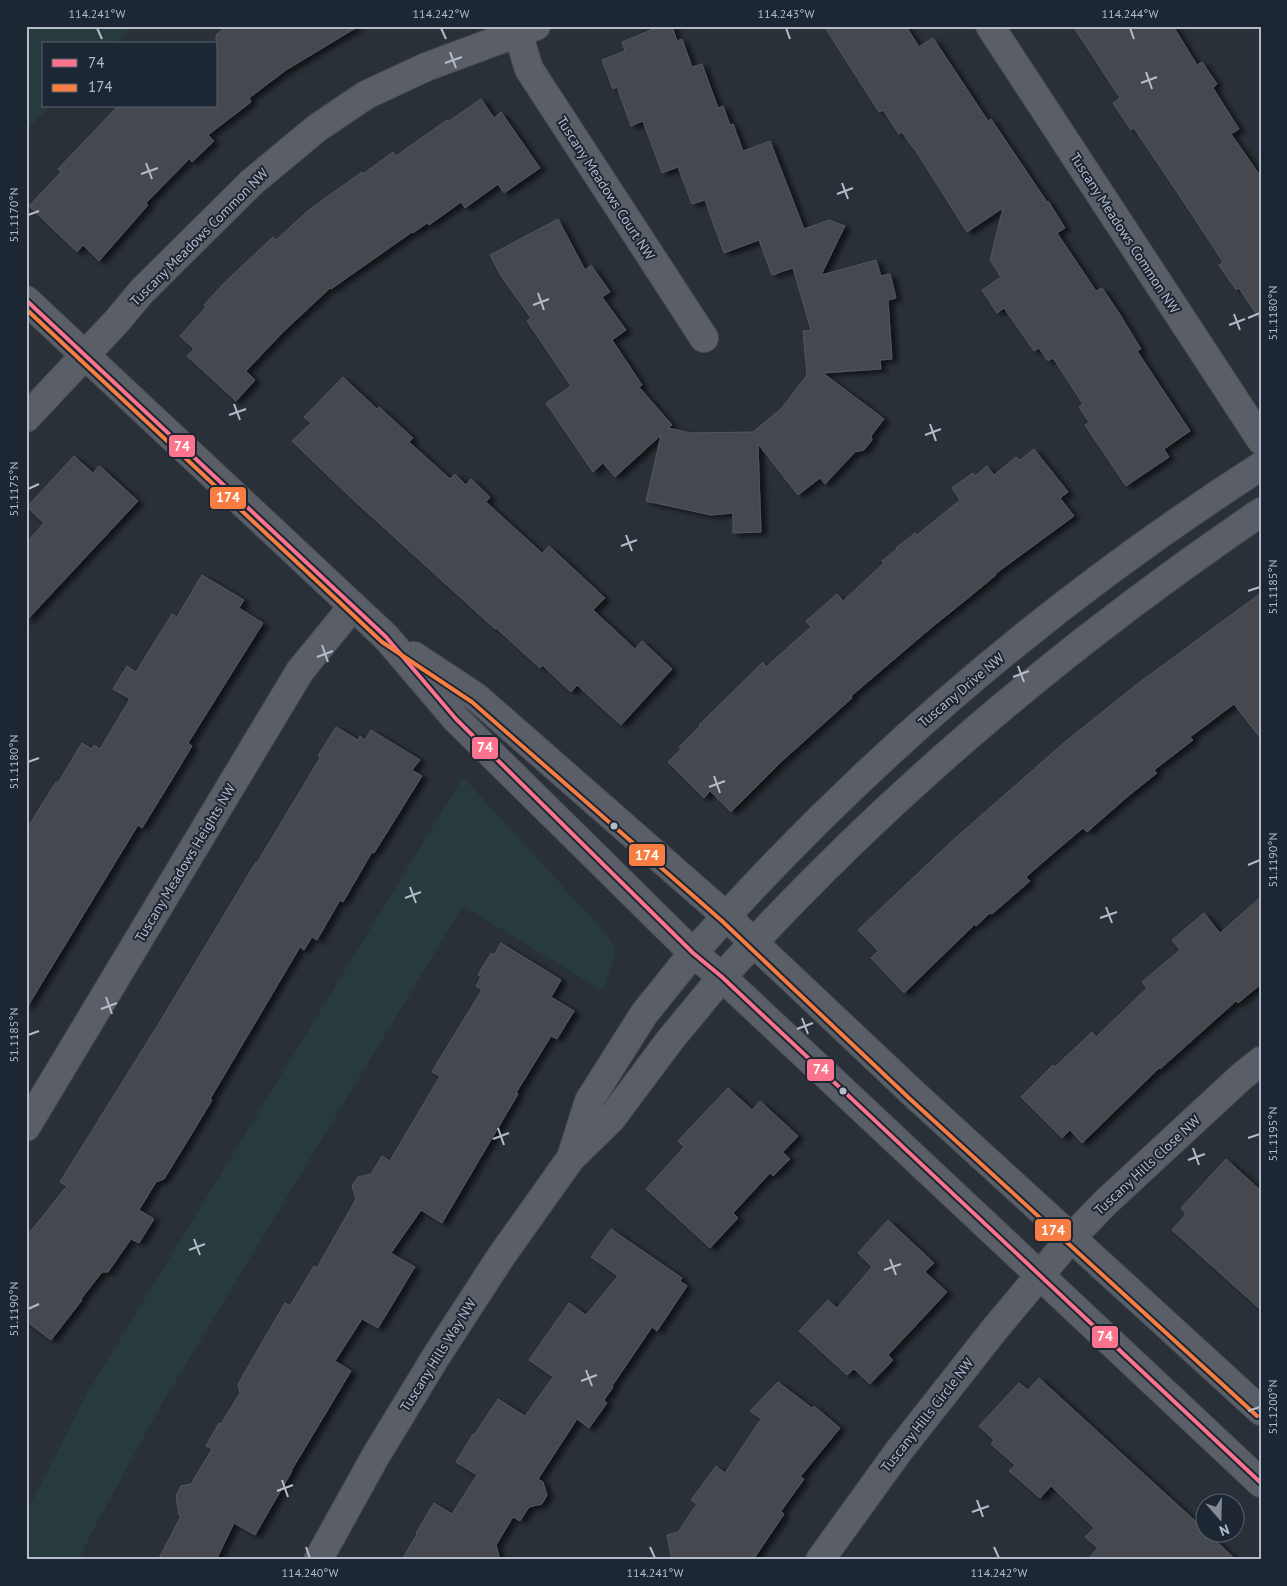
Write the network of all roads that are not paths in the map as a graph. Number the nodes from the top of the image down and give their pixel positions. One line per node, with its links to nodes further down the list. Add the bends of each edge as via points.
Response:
1 (990, 26): 7 (street, Tuscany Meadows Common NW)
2 (527, 30): 4 (street, Tuscany Meadows Court NW, via 529,69); 5 (street, Tuscany Meadows Common NW, via 426,67 374,91 317,128 252,182 142,291)
3 (26, 300): 5 (street)
4 (704, 338)
5 (84, 355): 6 (street); 10 (street)
6 (26, 418)
7 (1261, 440)
8 (1261, 466): 12 (street, Tuscany Drive NW, via 1124,559 983,670 834,805)
9 (1261, 512): 13 (street, via 1118,614 1011,699 855,838)
10 (354, 606): 11 (street); 17 (street, Tuscany Meadows Heights NW, via 300,672)
11 (386, 637): 12 (street, via 476,697); 14 (street, via 456,719)
12 (726, 916): 13 (street); 14 (street, Tuscany Drive NW)
13 (753, 942): 15 (street); 19 (street)
14 (694, 952): 15 (street); 18 (street, Tuscany Hills Way NW, via 644,1014 590,1101)
15 (722, 976): 18 (street, Tuscany Hills Way NW, via 611,1119); 20 (street)
16 (1261, 1060): 19 (street, Tuscany Hills Close NW)
17 (26, 1127)
18 (571, 1158): 23 (street, Tuscany Hills Way NW, via 437,1355)
19 (1070, 1238): 20 (street, Tuscany Hills Close NW); 21 (street)
20 (1039, 1274): 22 (street); 24 (street, Tuscany Hills Circle NW, via 898,1452)
21 (1261, 1411)
22 (1261, 1483)
23 (318, 1560)
24 (820, 1560)

